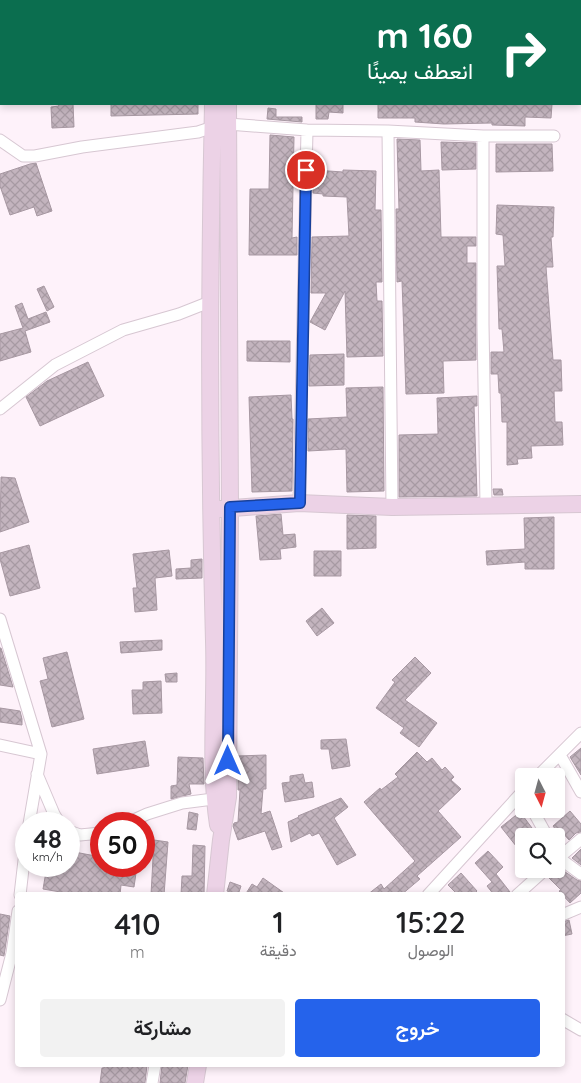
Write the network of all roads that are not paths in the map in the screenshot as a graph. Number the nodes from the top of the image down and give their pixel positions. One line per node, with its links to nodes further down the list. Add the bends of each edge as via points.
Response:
1 (213, 105): 3 (main road)
2 (228, 105): 3 (main road)
3 (221, 125): 4 (street); 8 (street, via 198,132 35,156 23,156); 9 (main road); 10 (main road)
4 (307, 130): 5 (street); 12 (street)
5 (388, 131): 6 (street); 16 (street)
6 (483, 136): 7 (street); 14 (street)
7 (554, 136)
8 (0, 140)
9 (229, 298): 10 (main road); 15 (main road)
10 (212, 301): 11 (street, via 123,330 55,365); 17 (main road)
11 (0, 409)
12 (300, 503): 15 (main road); 16 (main road)
13 (581, 504): 14 (main road)
14 (486, 505): 16 (main road)
15 (230, 507): 17 (main road); 19 (main road)
16 (392, 507)
17 (210, 510): 19 (main road)
18 (0, 619): 22 (street)
19 (222, 671): 27 (main road)
20 (581, 732): 23 (street)
21 (0, 745): 22 (street)
22 (41, 754): 25 (street)
23 (560, 755): 24 (street); 26 (street)
24 (546, 768)
25 (37, 774): 29 (street); 30 (street)
26 (581, 792)
27 (221, 798): 31 (street, via 182,803); 39 (main road)
28 (515, 801): 40 (street)
29 (31, 812)
30 (53, 812)
31 (153, 812)
32 (581, 840): 33 (street)
33 (565, 851)
34 (565, 863): 35 (street)
35 (581, 874)
36 (22, 877): 38 (street)
37 (536, 878): 41 (street)
38 (20, 892)
39 (215, 892)
40 (431, 892)
41 (520, 892)
42 (581, 908): 43 (street)
43 (565, 914)
44 (15, 932): 45 (street)
45 (0, 1000)
46 (565, 1021): 47 (street)
47 (581, 1030)
48 (155, 1067): 50 (street)
49 (198, 1067): 51 (main road)
50 (152, 1083)
51 (195, 1083)

